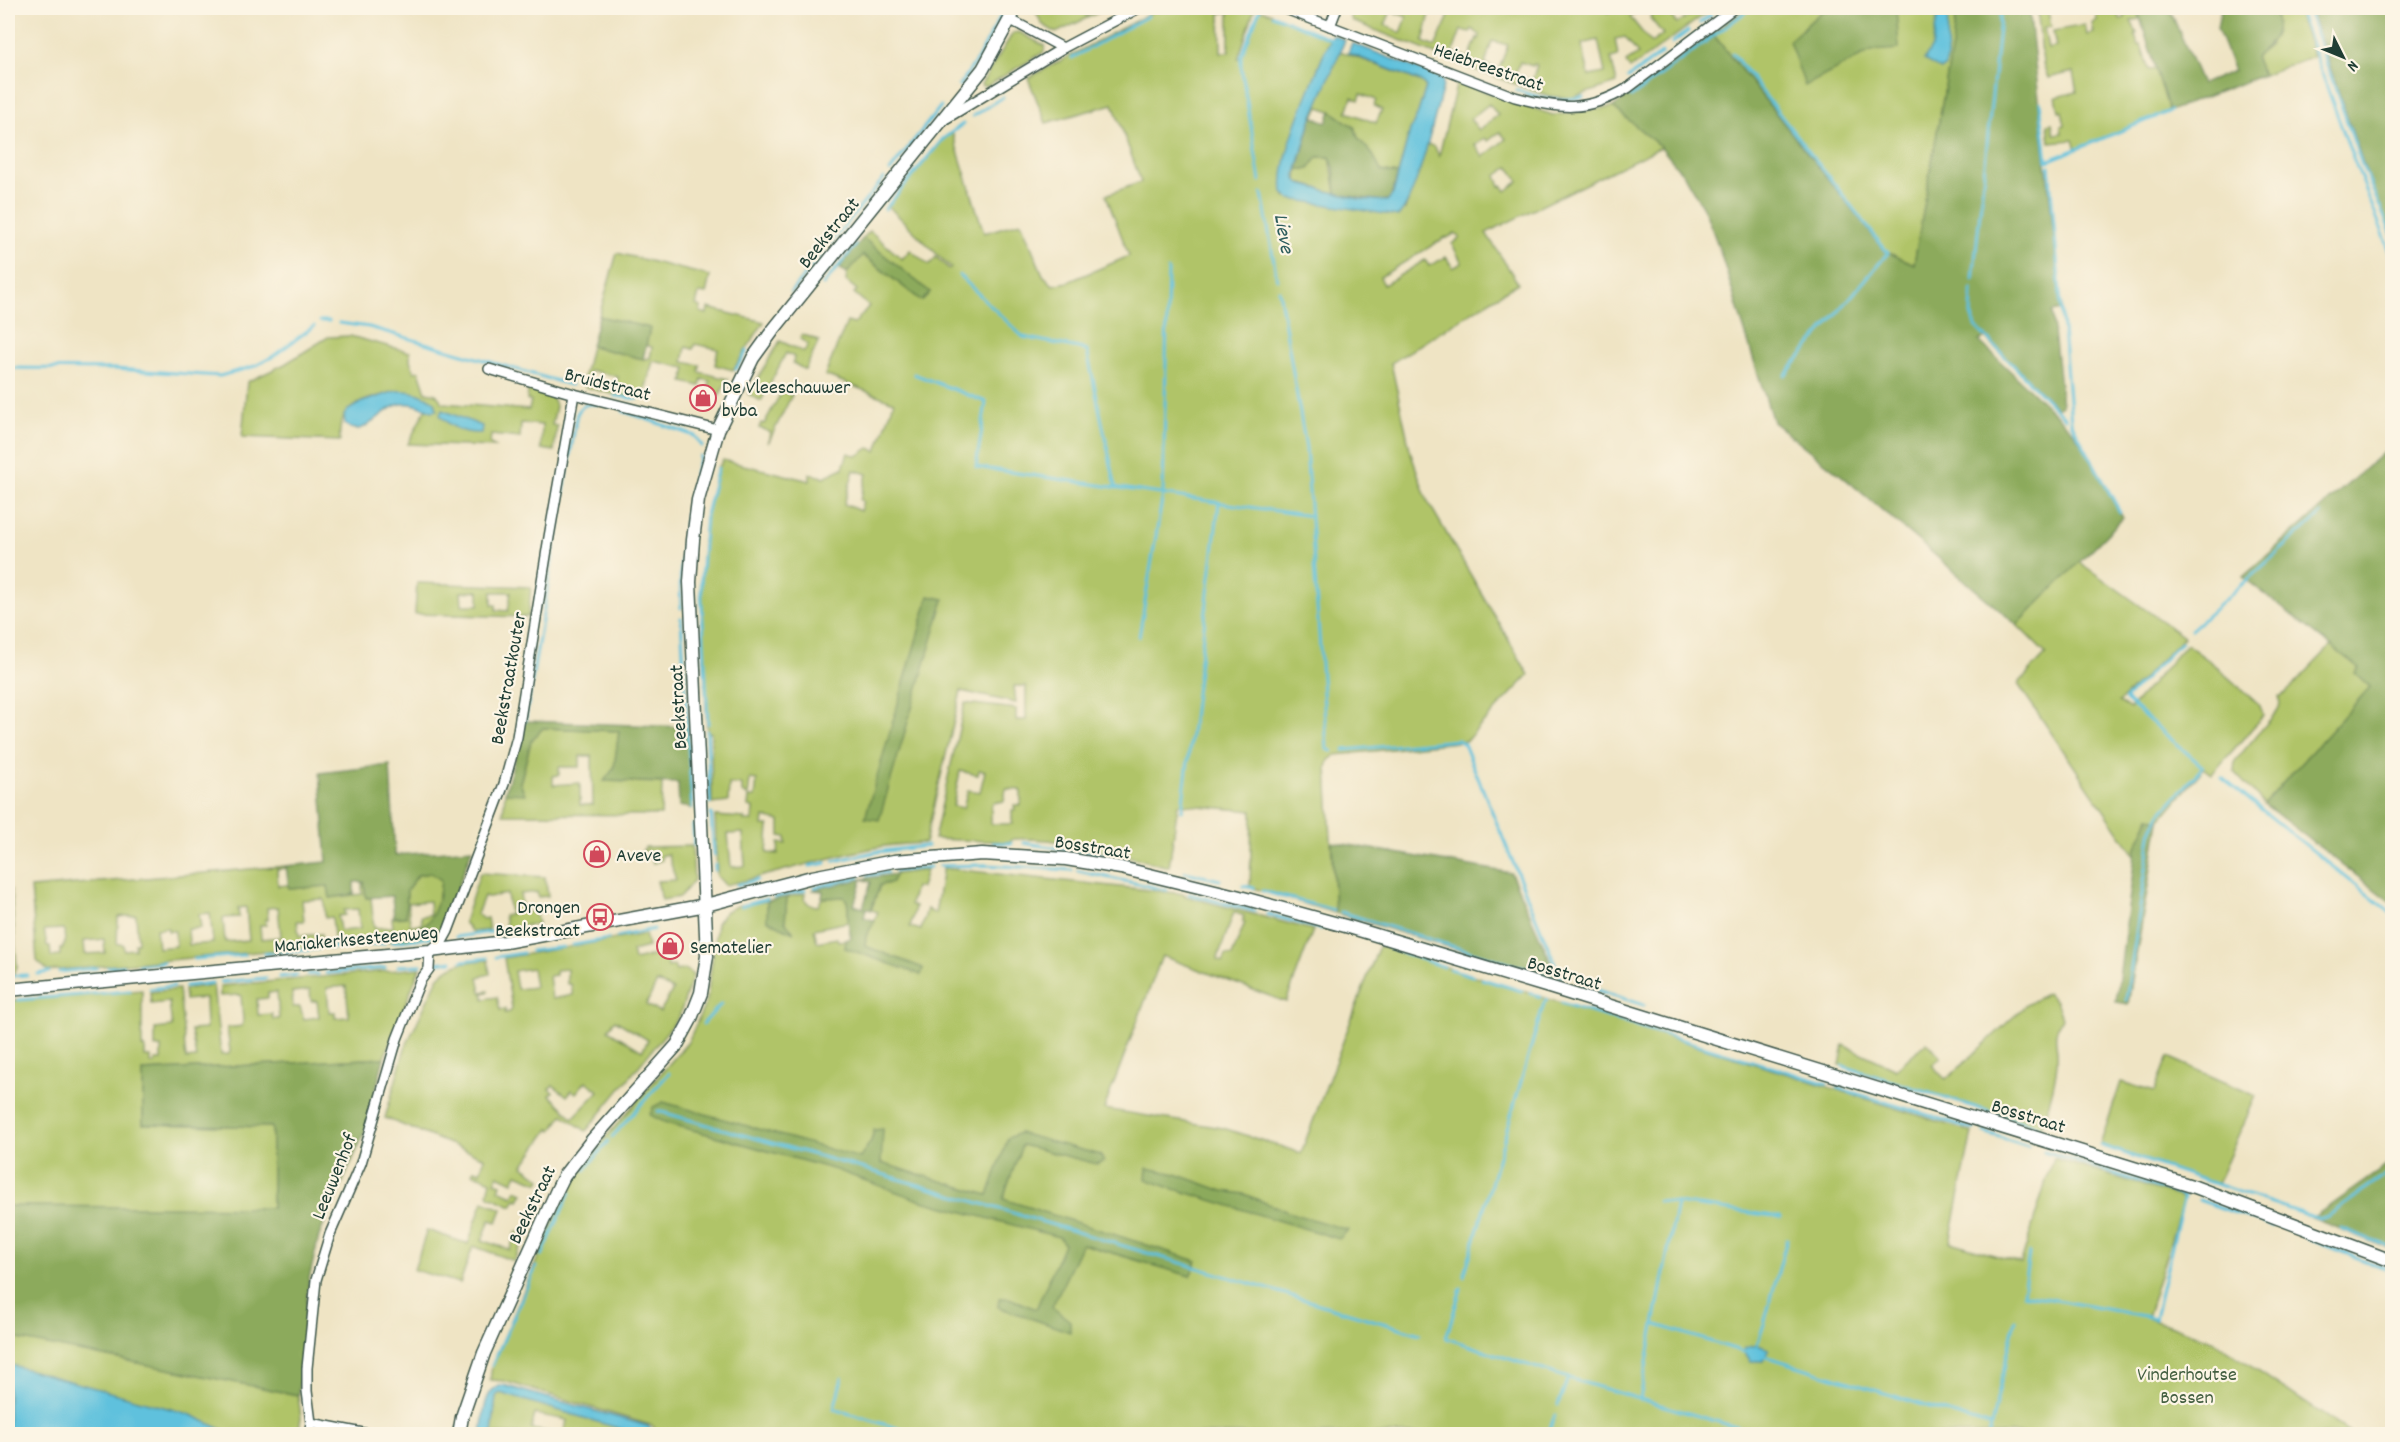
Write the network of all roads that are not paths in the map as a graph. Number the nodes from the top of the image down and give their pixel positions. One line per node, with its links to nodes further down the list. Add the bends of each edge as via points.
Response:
1 (1016, 8): 6 (street, Beekstraat)
2 (1139, 8): 8 (street)
3 (1283, 8): 7 (street, Heiebreestraat)
4 (1337, 8): 7 (street)
5 (1734, 8): 7 (street, Heiebreestraat, via 1613,97 1588,105 1552,107 1515,97)
6 (1011, 20): 8 (street); 9 (street, Beekstraat, via 983,69)
7 (1330, 26)
8 (1063, 48): 9 (street)
9 (942, 120): 12 (street, Beekstraat, via 753,358)
10 (489, 369): 11 (street, Bruidstraat)
11 (574, 394): 12 (street, Bruidstraat); 14 (street, Beekstraatkouter, via 517,737 504,783 448,931)
12 (718, 430): 13 (street, Beekstraat, via 698,501 690,582)
13 (706, 905): 14 (street, Mariakerksesteenweg); 16 (street, Bosstraat, via 894,861 982,854 1066,859 1121,868 1349,927 1943,1108 2195,1188); 20 (street, Beekstraat, via 707,956 701,993 690,1021 677,1045 563,1178 484,1353)
14 (430, 951): 15 (street, Mariakerksesteenweg); 17 (street, Leeuwenhof, via 429,969 420,981 397,1039 361,1163 330,1234 316,1280 307,1368)
15 (8, 990)
16 (2392, 1261)
17 (311, 1423): 18 (street, Leeuwenhof); 19 (street)
18 (309, 1434)
19 (368, 1434)
20 (459, 1434)

